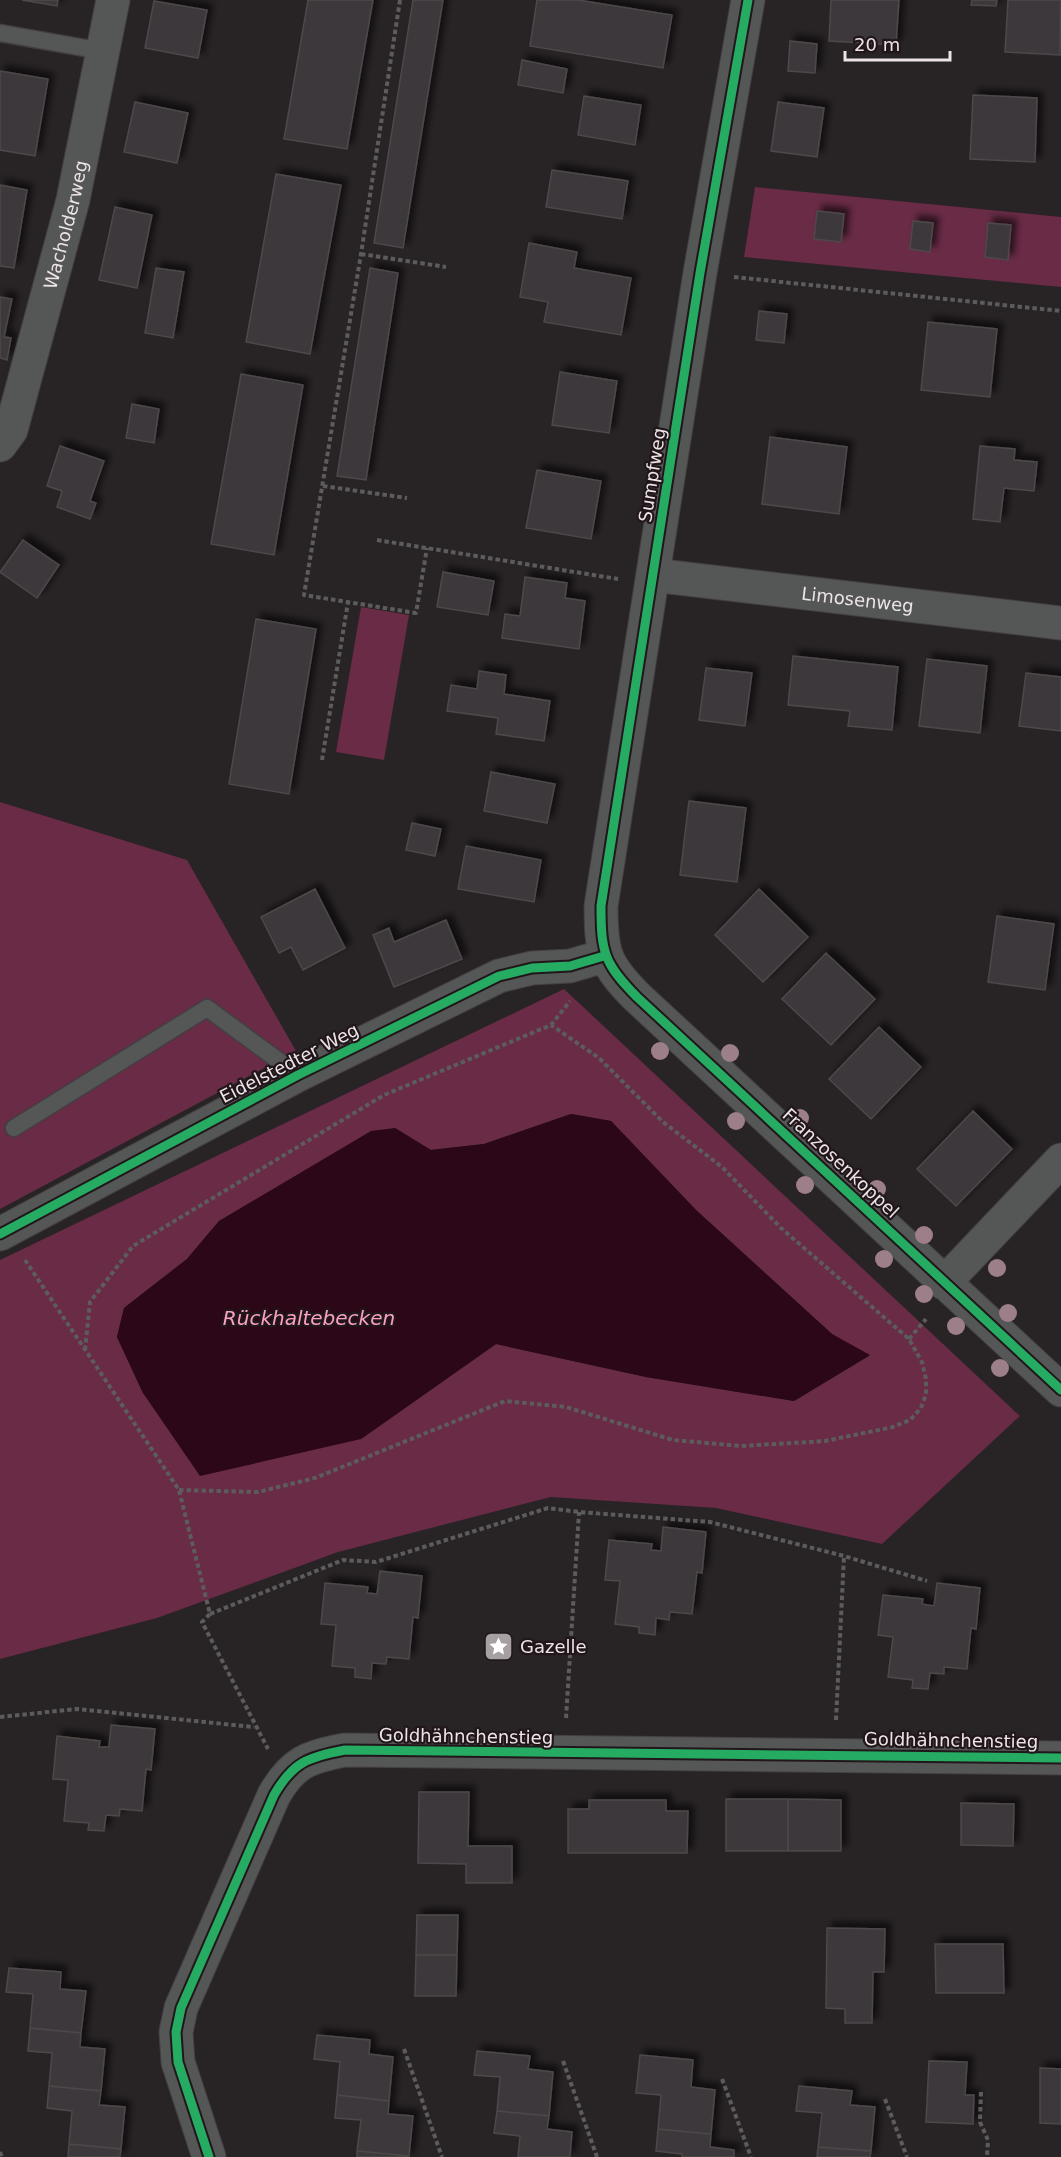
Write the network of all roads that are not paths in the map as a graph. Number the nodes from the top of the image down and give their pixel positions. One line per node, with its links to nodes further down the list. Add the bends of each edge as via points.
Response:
1 (113, 0): 4 (street, Wacholderweg)
2 (748, 0): 6 (street, Sumpfweg)
3 (0, 33): 4 (lane)
4 (102, 51): 5 (street, Wacholderweg, via 74,200 11,430)
5 (0, 445)
6 (652, 580): 7 (street, Limosenweg); 8 (street, Sumpfweg, via 601,906)
7 (1061, 623)
8 (604, 956): 9 (street, Eidelstedter Weg, via 570,966 532,968 500,976); 13 (street, Franzosenkoppel, via 637,997)
9 (298, 1075): 10 (lane, via 207,1008); 12 (street, Eidelstedter Weg)
10 (14, 1128)
11 (1061, 1160): 13 (street)
12 (3, 1232)
13 (944, 1283): 14 (street, Franzosenkoppel)
14 (1061, 1390)
15 (1061, 1758): 16 (street, Goldhähnchenstieg, via 345,1750 300,1763 273,1795 181,2008 176,2032 178,2062)
16 (209, 2157)

